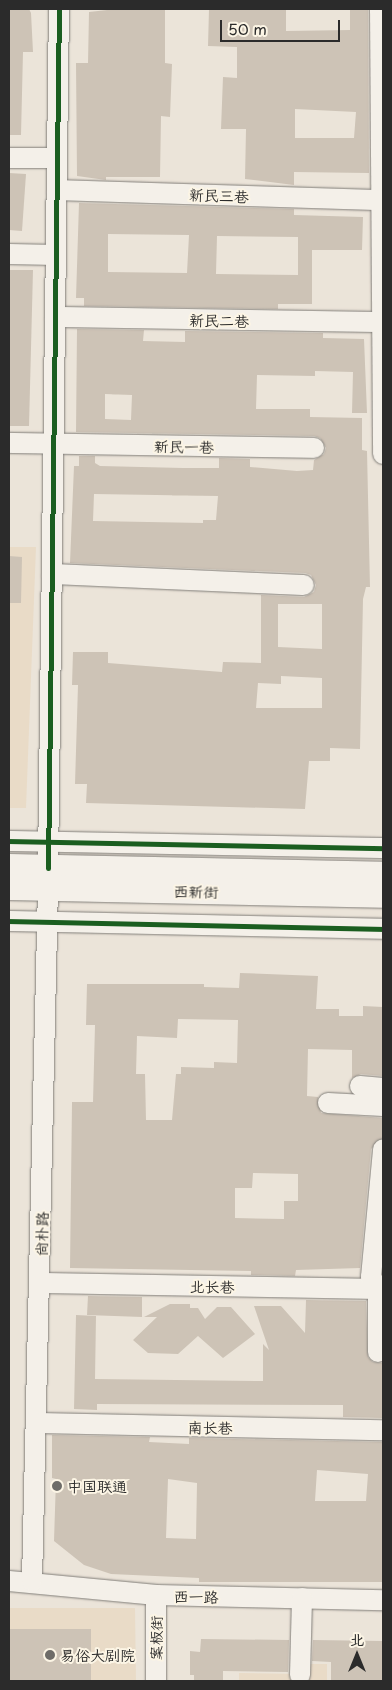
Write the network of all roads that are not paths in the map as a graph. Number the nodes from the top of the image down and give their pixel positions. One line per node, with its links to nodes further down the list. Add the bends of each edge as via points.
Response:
1 (59, 9): 4 (street, 尚朴路)
2 (380, 9): 6 (street)
3 (9, 158): 4 (street)
4 (57, 158): 5 (street, 尚朴路)
5 (57, 190): 6 (street, 新民三巷); 8 (street, 尚朴路)
6 (383, 212): 10 (street)
7 (9, 254): 8 (street)
8 (56, 255): 9 (street, 尚朴路)
9 (55, 317): 10 (street, 新民二巷); 12 (street, 尚朴路)
10 (382, 322): 14 (street)
11 (9, 443): 12 (street, 新民一巷)
12 (54, 444): 13 (street, 新民一巷); 15 (street, 尚朴路)
13 (314, 448)
14 (383, 454)
15 (52, 574): 16 (street); 18 (street, 尚朴路)
16 (304, 585)
17 (9, 842): 18 (street)
18 (49, 842): 19 (street); 22 (street, 尚朴路)
19 (383, 848)
20 (9, 867): 22 (main road, 西新街)
21 (383, 875): 22 (main road, 西新街)
22 (48, 878): 23 (main road, 西新街); 24 (main road, 西新街); 26 (street, 尚朴路)
23 (9, 886)
24 (383, 895)
25 (9, 921): 26 (street)
26 (47, 922): 27 (street); 33 (street, 尚朴路)
27 (383, 929)
28 (360, 1086): 29 (street)
29 (383, 1088)
30 (328, 1103): 31 (street)
31 (383, 1106)
32 (383, 1150): 34 (street, via 371,1277)
33 (40, 1283): 34 (street, 北长巷); 36 (street, 尚朴路)
34 (381, 1289): 35 (street)
35 (378, 1352)
36 (37, 1423): 37 (street, 南长巷); 39 (street, 尚朴路)
37 (383, 1430)
38 (9, 1581): 39 (street, 西一路)
39 (32, 1581): 40 (street, 西一路)
40 (156, 1595): 41 (street, 西一路); 44 (street, 案板街)
41 (302, 1598): 42 (street, 西一路); 43 (street)
42 (383, 1600)
43 (300, 1675)
44 (156, 1681)

